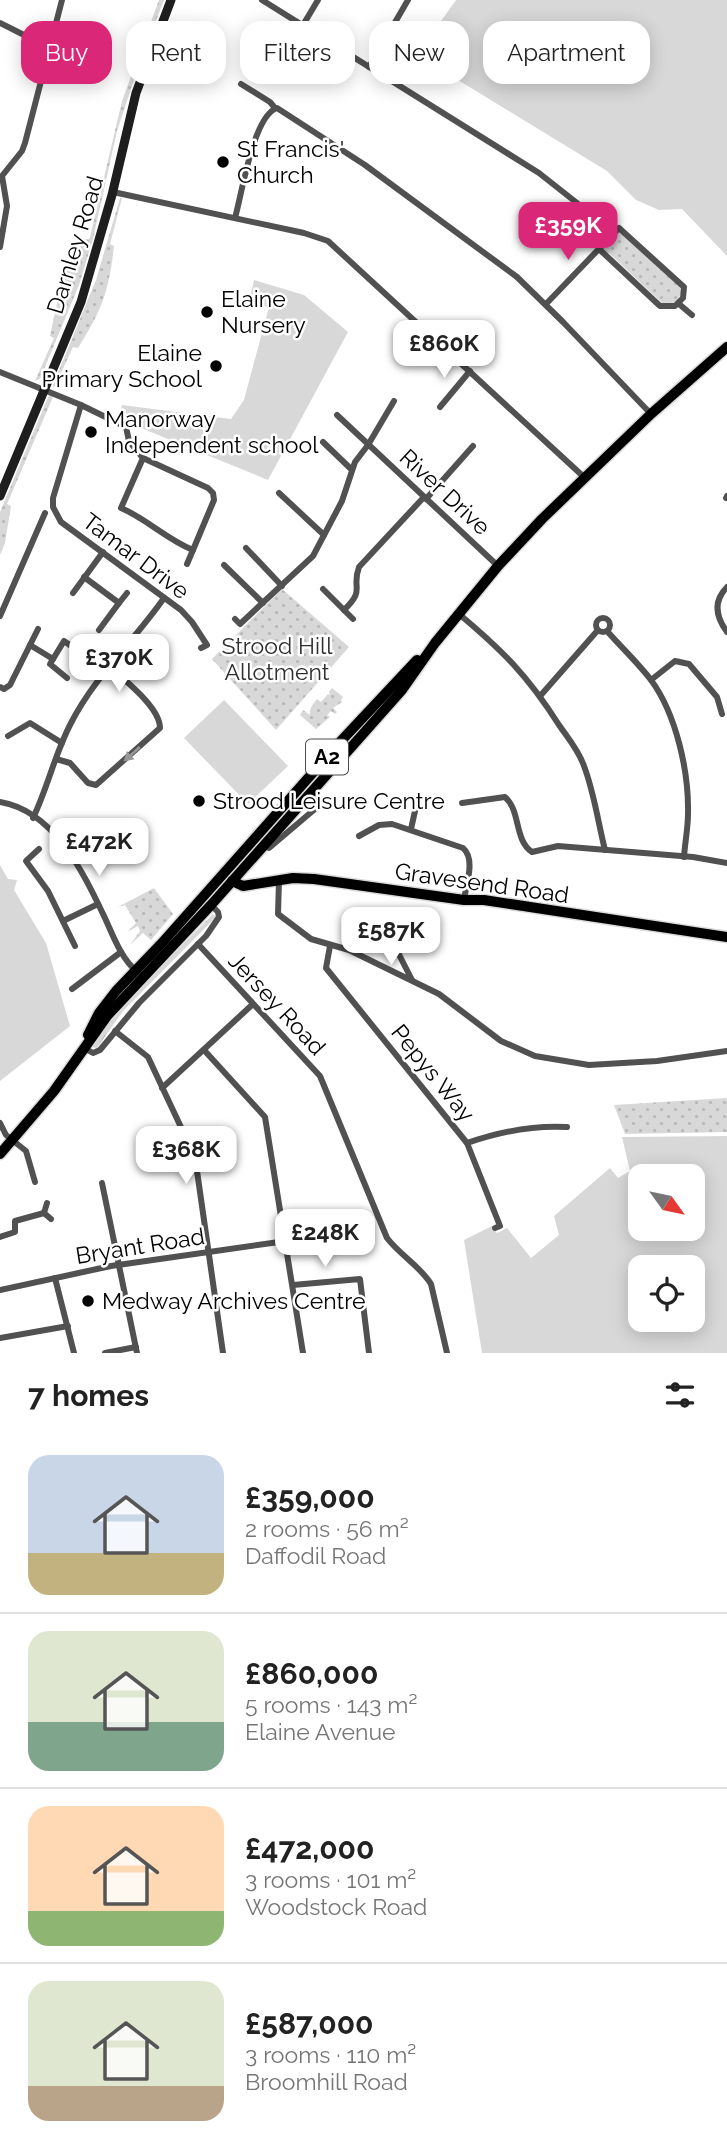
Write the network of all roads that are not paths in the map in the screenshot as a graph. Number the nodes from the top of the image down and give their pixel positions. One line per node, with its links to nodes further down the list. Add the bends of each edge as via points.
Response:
1 (62, 0): 8 (street)
2 (171, 0): 21 (street, Darnley Road, via 131,112)
3 (262, 0): 7 (street)
4 (278, 0): 7 (street)
5 (318, 0): 10 (street)
6 (408, 0): 11 (street)
7 (273, 7): 9 (street)
8 (57, 21)
9 (296, 21)
10 (305, 21)
11 (396, 21)
12 (0, 23): 13 (street)
13 (21, 34)
14 (355, 58): 15 (street)
15 (369, 67)
16 (41, 84): 20 (street, via 22,151)
17 (241, 84): 19 (street)
18 (396, 84): 23 (street, via 539,173 577,203)
19 (276, 108): 22 (street, via 256,139); 26 (street, via 386,180)
20 (1, 176): 24 (street, via 7,206)
21 (113, 192): 22 (street); 32 (street, Darnley Road, via 81,302)
22 (235, 218): 30 (street, via 328,241)
23 (609, 237): 25 (street); 27 (street, via 620,228 679,282 685,293)
24 (0, 247)
25 (599, 249): 26 (street); 27 (street, via 658,304)
26 (546, 304): 36 (street)
27 (679, 304): 28 (street)
28 (692, 315)
29 (727, 347): 36 (main road, A2)
30 (470, 371): 35 (street); 43 (street)
31 (0, 372): 32 (street)
32 (45, 390): 34 (street); 45 (street, Darnley Road)
33 (394, 401): 39 (street, River Drive)
34 (81, 405): 41 (street, via 126,427 129,441); 51 (street, Tamar Drive, via 53,506 61,522)
35 (440, 407)
36 (651, 414): 43 (main road, A2)
37 (337, 415): 39 (street, River Drive)
38 (323, 442): 42 (street)
39 (368, 445): 42 (street); 46 (street, River Drive)
40 (473, 446): 46 (street)
41 (142, 457): 50 (street, via 121,508); 50 (street, via 213,493)
42 (351, 469): 48 (street)
43 (585, 478): 54 (main road, A2)
44 (279, 493): 48 (street)
45 (0, 496)
46 (425, 498): 54 (street, River Drive); 66 (street, via 359,567 356,598)
47 (45, 513): 68 (street)
48 (324, 535): 56 (street, via 313,556)
49 (246, 548): 56 (street)
50 (193, 550): 52 (street)
51 (103, 552): 55 (street); 62 (street, Tamar Drive)
52 (187, 564)
53 (224, 565): 65 (street)
54 (498, 566): 67 (main road, A2)
55 (84, 577): 59 (street); 64 (street)
56 (282, 586): 65 (street)
57 (727, 587): 75 (street, via 717,609)
58 (323, 589): 61 (street)
59 (73, 593)
60 (127, 593): 64 (street)
61 (329, 596): 63 (street); 66 (street)
62 (164, 598): 78 (street, Tamar Drive, via 192,622 207,645); 81 (street)
63 (323, 602)
64 (120, 603): 71 (street)
65 (263, 603): 72 (street, via 237,621)
66 (344, 610): 69 (street)
67 (459, 614): 76 (main road, A2); 85 (street, via 500,648)
68 (0, 616)
69 (353, 618)
70 (38, 629): 77 (street)
71 (99, 630)
72 (234, 630)
73 (598, 630): 74 (street); 74 (street, via 597,622 604,618 610,623); 85 (street)
74 (607, 631): 83 (street)
75 (727, 632)
76 (435, 643): 90 (main road, A2, via 402,690); 93 (main road, A2)
77 (30, 645): 80 (street); 84 (street, via 10,685)
78 (201, 648)
79 (84, 655): 80 (street, via 64,641)
80 (53, 659): 82 (street, via 50,664)
81 (109, 666): 91 (street, via 89,692); 92 (street, one-way to 92, via 147,702 160,728 98,784 88,784 70,763)
82 (67, 678)
83 (651, 680): 87 (street, via 681,661 689,664); 105 (street, via 672,723 684,769 688,813)
84 (0, 687)
85 (541, 695): 104 (street, via 584,766)
86 (725, 695): 87 (street)
87 (717, 697): 88 (street)
88 (722, 714)
89 (8, 736): 91 (street, via 30,723)
90 (357, 739): 93 (main road, via 323,770); 94 (main road, A2)
91 (62, 743): 92 (street)
92 (56, 759): 98 (street)
93 (316, 769): 100 (main road, A2)
94 (311, 792): 100 (main road, via 305,788 271,826); 102 (main road, A2); 102 (street, via 322,803 269,848)
95 (0, 803): 98 (street)
96 (417, 803): 99 (street)
97 (462, 803): 104 (street, via 505,797 532,852 558,846)
98 (33, 818): 111 (street, via 69,852)
99 (411, 829): 101 (street, via 379,825); 109 (street, via 467,852)
100 (257, 834): 110 (main road, A2, via 222,875)
101 (359, 836)
102 (263, 846): 108 (main road, A2)
103 (39, 849): 112 (street, via 26,862 47,888)
104 (605, 849): 105 (street)
105 (684, 857): 106 (street)
106 (727, 863)
107 (279, 880): 108 (main road, Gravesend Road, via 243,886); 109 (main road, Gravesend Road, via 314,879); 117 (street, via 278,914 311,939)
108 (232, 881): 110 (main road, A2)
109 (464, 900): 114 (main road, Gravesend Road)
110 (207, 901): 115 (street, via 219,917); 119 (main road, A2); 119 (main road, A2, via 180,938)
111 (98, 904): 112 (street); 118 (street)
112 (63, 921): 116 (street)
113 (385, 935): 120 (street)
114 (727, 937)
115 (198, 944): 122 (street, Jersey Road); 123 (street)
116 (75, 946)
117 (330, 946): 120 (street, via 349,950); 131 (street, Pepys Way, via 326,968)
118 (121, 952): 119 (street); 121 (street)
119 (138, 973): 124 (main road, A2, via 99,1013)
120 (412, 980): 126 (street, via 439,994 501,1041 538,1057 589,1065)
121 (72, 989)
122 (253, 1004): 125 (street); 154 (street, Jersey Road, via 320,1076 382,1230 431,1284)
123 (115, 1031): 124 (street, via 96,1053); 127 (street, via 147,1056)
124 (84, 1048): 130 (main road, A2)
125 (204, 1050): 127 (street); 140 (street, via 265,1117)
126 (727, 1051)
127 (162, 1088): 141 (street, via 195,1157)
128 (0, 1124): 130 (street)
129 (567, 1127): 131 (street, via 494,1134)
130 (12, 1140): 132 (main road, A2); 133 (street, via 26,1151)
131 (467, 1143): 138 (street, Pepys Way, via 495,1208 500,1226)
132 (0, 1154)
133 (35, 1182)
134 (102, 1183): 142 (street)
135 (47, 1203): 136 (street)
136 (44, 1213): 137 (street); 139 (street, via 15,1222 15,1232)
137 (51, 1219)
138 (495, 1228)
139 (0, 1237)
140 (286, 1241): 141 (street, Bryant Road); 144 (street)
141 (208, 1252): 142 (street, Bryant Road); 151 (street)
142 (119, 1265): 143 (street, Bryant Road); 148 (street)
143 (55, 1278): 145 (street, Bryant Road); 146 (street)
144 (293, 1285): 152 (street); 153 (street, via 360,1279)
145 (0, 1290)
146 (68, 1326): 147 (street); 149 (street)
147 (0, 1338)
148 (137, 1350): 150 (street)
149 (74, 1353)
150 (105, 1353)
151 (223, 1353)
152 (303, 1353)
153 (369, 1353)
154 (447, 1353)

